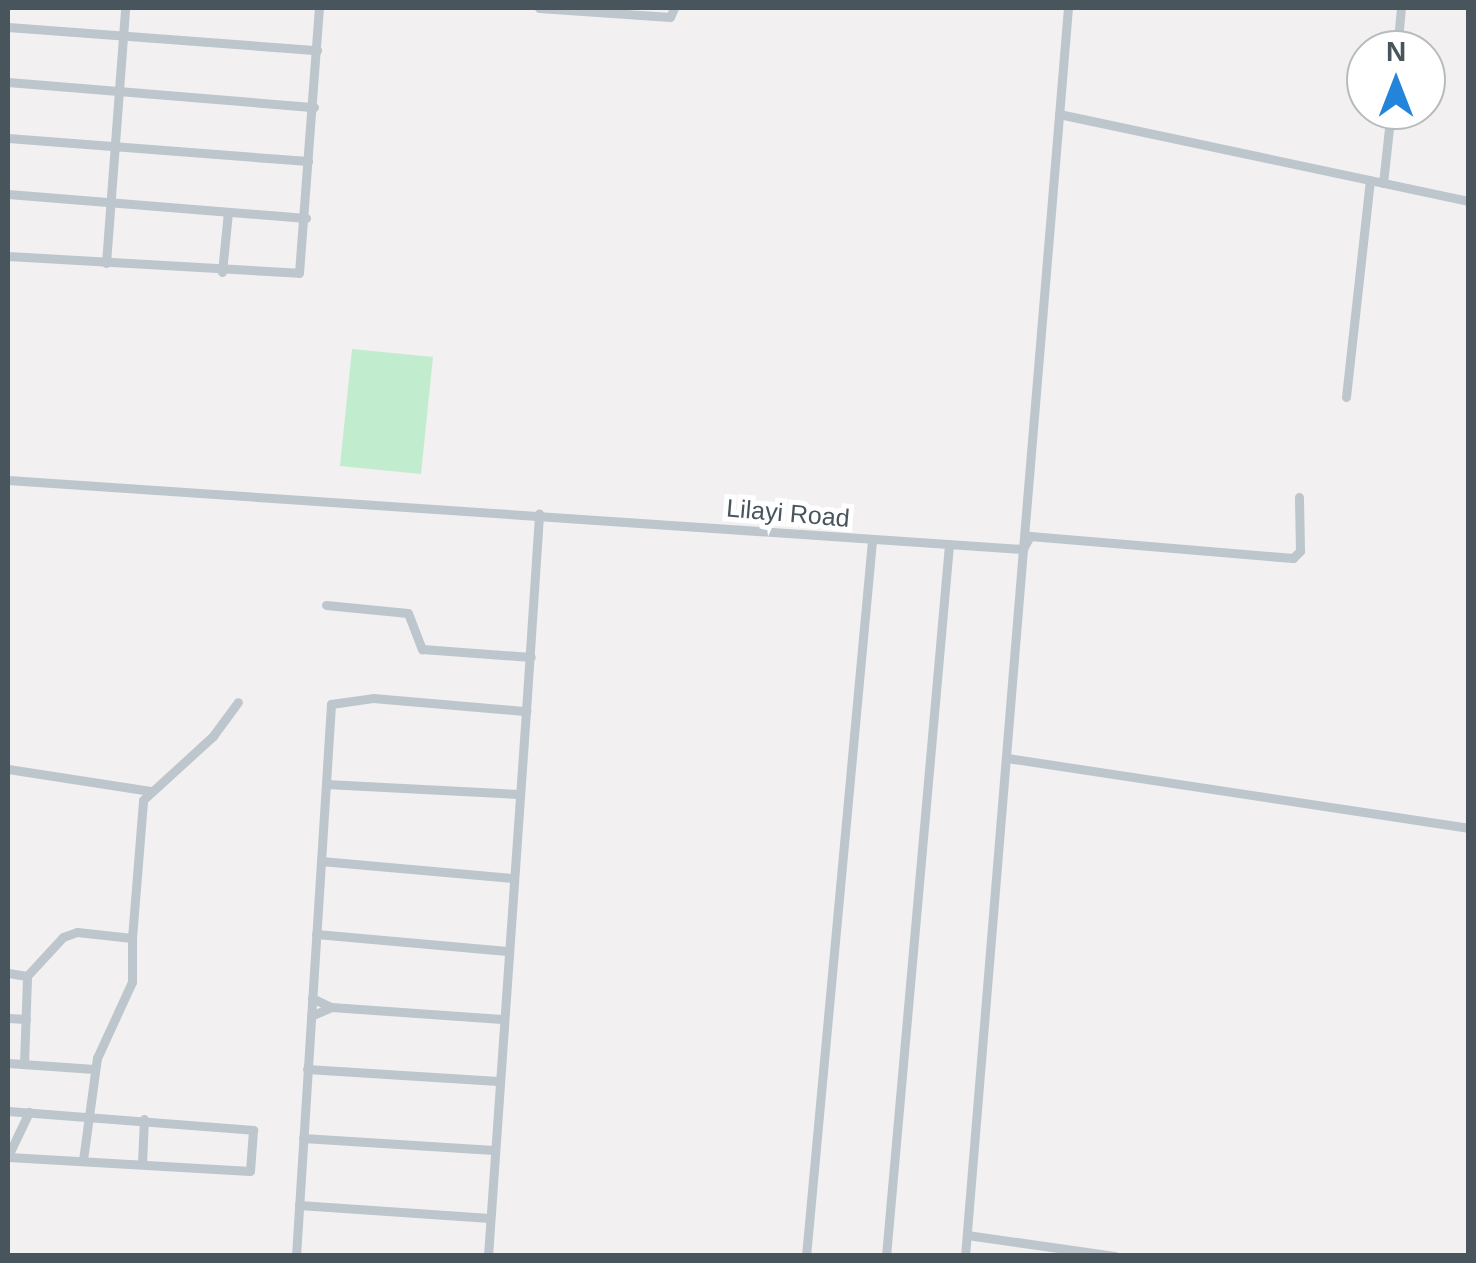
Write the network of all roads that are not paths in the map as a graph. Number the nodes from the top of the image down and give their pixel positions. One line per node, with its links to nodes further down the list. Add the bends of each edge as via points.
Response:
1 (125, 8): 8 (street)
2 (320, 8): 9 (street)
3 (539, 8): 6 (street)
4 (674, 8): 6 (street, via 670,17)
5 (1068, 8): 13 (street)
6 (615, 11)
7 (8, 27): 8 (street)
8 (124, 34): 9 (street); 11 (street)
9 (316, 50): 12 (street)
10 (8, 82): 11 (street)
11 (118, 91): 12 (street); 16 (street)
12 (314, 107): 17 (street)
13 (1059, 114): 18 (street); 34 (street)
14 (1389, 130): 19 (street)
15 (8, 138): 16 (street)
16 (113, 148): 17 (street); 22 (street)
17 (308, 161): 24 (street)
18 (1370, 180): 19 (street); 28 (street)
19 (1383, 183): 21 (street)
20 (8, 194): 22 (street)
21 (1468, 202)
22 (111, 203): 23 (street); 26 (street)
23 (228, 212): 24 (street); 27 (street)
24 (306, 218): 27 (street, via 299,272)
25 (8, 256): 26 (street)
26 (106, 263): 27 (street)
27 (222, 272)
28 (1346, 397)
29 (8, 480): 31 (street, Lilayi Road)
30 (1299, 498): 34 (street, Lilayi Road, via 1300,551 1293,558 1030,536)
31 (539, 513): 32 (street, Lilayi Road); 36 (street)
32 (872, 540): 33 (street, Lilayi Road); 77 (street)
33 (949, 545): 34 (street, Lilayi Road); 78 (street)
34 (1023, 549): 39 (street)
35 (326, 606): 36 (street, via 408,613 422,650)
36 (530, 657): 38 (street)
37 (238, 702): 42 (street, via 213,736)
38 (526, 711): 41 (street, via 337,699 331,704); 43 (street)
39 (1007, 758): 44 (street); 74 (street)
40 (8, 769): 42 (street)
41 (326, 784): 43 (street); 45 (street)
42 (150, 792): 48 (street, via 137,828)
43 (519, 794): 46 (street)
44 (1468, 828)
45 (321, 861): 46 (street); 47 (street)
46 (512, 878): 49 (street)
47 (316, 934): 49 (street); 52 (street)
48 (132, 938): 51 (street, via 68,934); 61 (street, via 131,988)
49 (507, 950): 57 (street)
50 (8, 973): 51 (street)
51 (28, 976): 56 (street)
52 (312, 998): 53 (street); 54 (street)
53 (331, 1007): 54 (street); 57 (street)
54 (311, 1016): 60 (street)
55 (8, 1018): 56 (street)
56 (26, 1019): 59 (street)
57 (502, 1019): 62 (street)
58 (8, 1063): 59 (street)
59 (24, 1064): 61 (street)
60 (307, 1069): 62 (street); 67 (street)
61 (94, 1070): 65 (street)
62 (498, 1081): 68 (street)
63 (8, 1111): 64 (street)
64 (28, 1112): 65 (street); 69 (street)
65 (88, 1115): 66 (street); 70 (street)
66 (144, 1119): 71 (street); 71 (street, via 253,1130 250,1171)
67 (303, 1138): 68 (street); 72 (street)
68 (494, 1150): 73 (street)
69 (8, 1156): 70 (street)
70 (83, 1160): 71 (street)
71 (142, 1164)
72 (299, 1205): 73 (street); 75 (street)
73 (490, 1218): 76 (street)
74 (967, 1235): 79 (street); 80 (street)
75 (296, 1256)
76 (488, 1256)
77 (806, 1256)
78 (886, 1256)
79 (965, 1256)
80 (1116, 1256)

